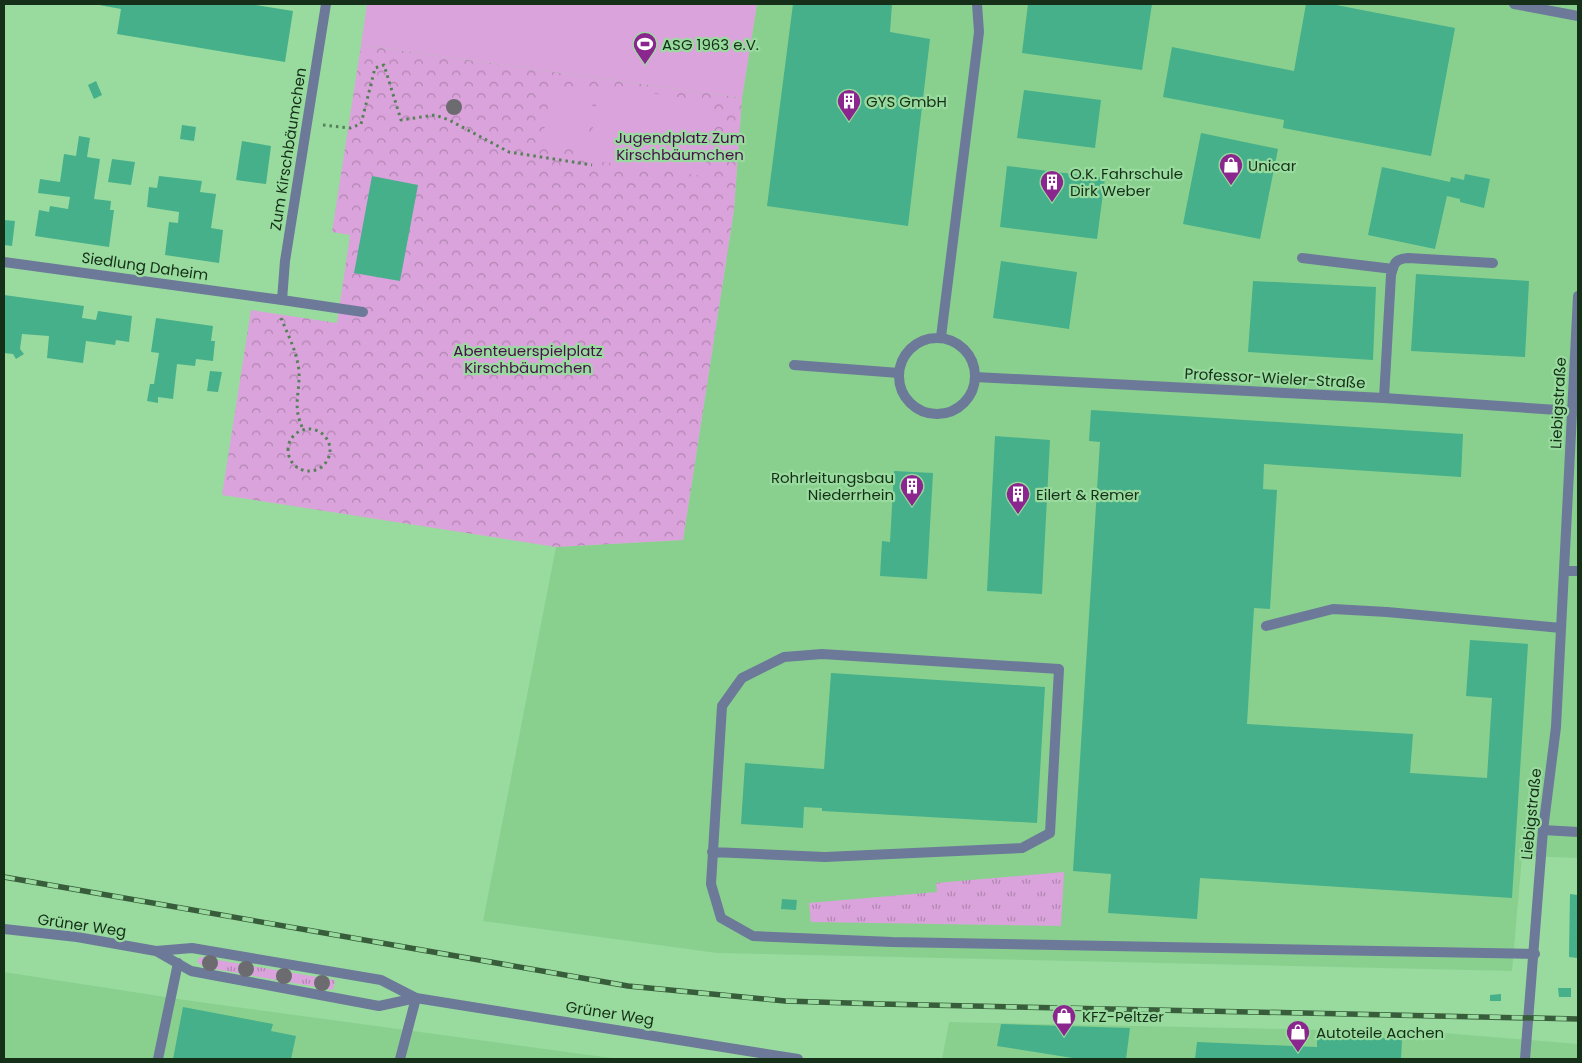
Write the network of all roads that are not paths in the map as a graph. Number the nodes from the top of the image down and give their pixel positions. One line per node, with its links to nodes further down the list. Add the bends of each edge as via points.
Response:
1 (326, 4): 10 (street, Zum Kirschbäumchen, via 285,261)
2 (977, 4): 12 (street, via 979,32)
3 (1514, 4): 4 (street)
4 (1578, 16)
5 (1302, 258): 8 (street)
6 (4, 262): 10 (street, Siedlung Daheim)
7 (1493, 263): 8 (street, via 1408,258 1399,259)
8 (1392, 269): 17 (street)
9 (1578, 296): 13 (street, Liebigstraße)
10 (282, 300): 11 (street, Siedlung Daheim)
11 (363, 312)
12 (942, 337): 15 (street, via 921,340 905,353); 16 (street, via 959,344 971,359)
13 (1577, 339): 18 (street, Liebigstraße)
14 (794, 365): 15 (street)
15 (899, 373): 16 (street, via 902,393 916,408 935,414 955,410 970,397)
16 (976, 377): 17 (street, Professor-Wieler-Straße)
17 (1384, 398): 18 (street, Professor-Wieler-Straße)
18 (1572, 411): 19 (street, Liebigstraße)
19 (1565, 571): 20 (street); 22 (street, Liebigstraße)
20 (1578, 572)
21 (1266, 626): 22 (street, via 1333,609)
22 (1561, 628): 23 (street, Liebigstraße, via 1556,727)
23 (1543, 830): 24 (street); 28 (street, Liebigstraße)
24 (1578, 832)
25 (712, 852): 25 (street, via 722,706 742,678 784,657 822,654 1059,668 1050,833 1022,848 825,856); 28 (street, via 711,884 721,918 752,936 902,942)
26 (4, 929): 27 (street, Grüner Weg, via 77,937)
27 (156, 951): 29 (street, Grüner Weg); 30 (street, Grüner Weg, via 192,948 381,980)
28 (1535, 954): 34 (street, Liebigstraße)
29 (178, 963): 30 (street, Grüner Weg, via 191,971 379,1006); 31 (street)
30 (416, 998): 32 (street); 33 (street, Grüner Weg)
31 (158, 1059)
32 (400, 1059)
33 (798, 1059)
34 (1525, 1059)

